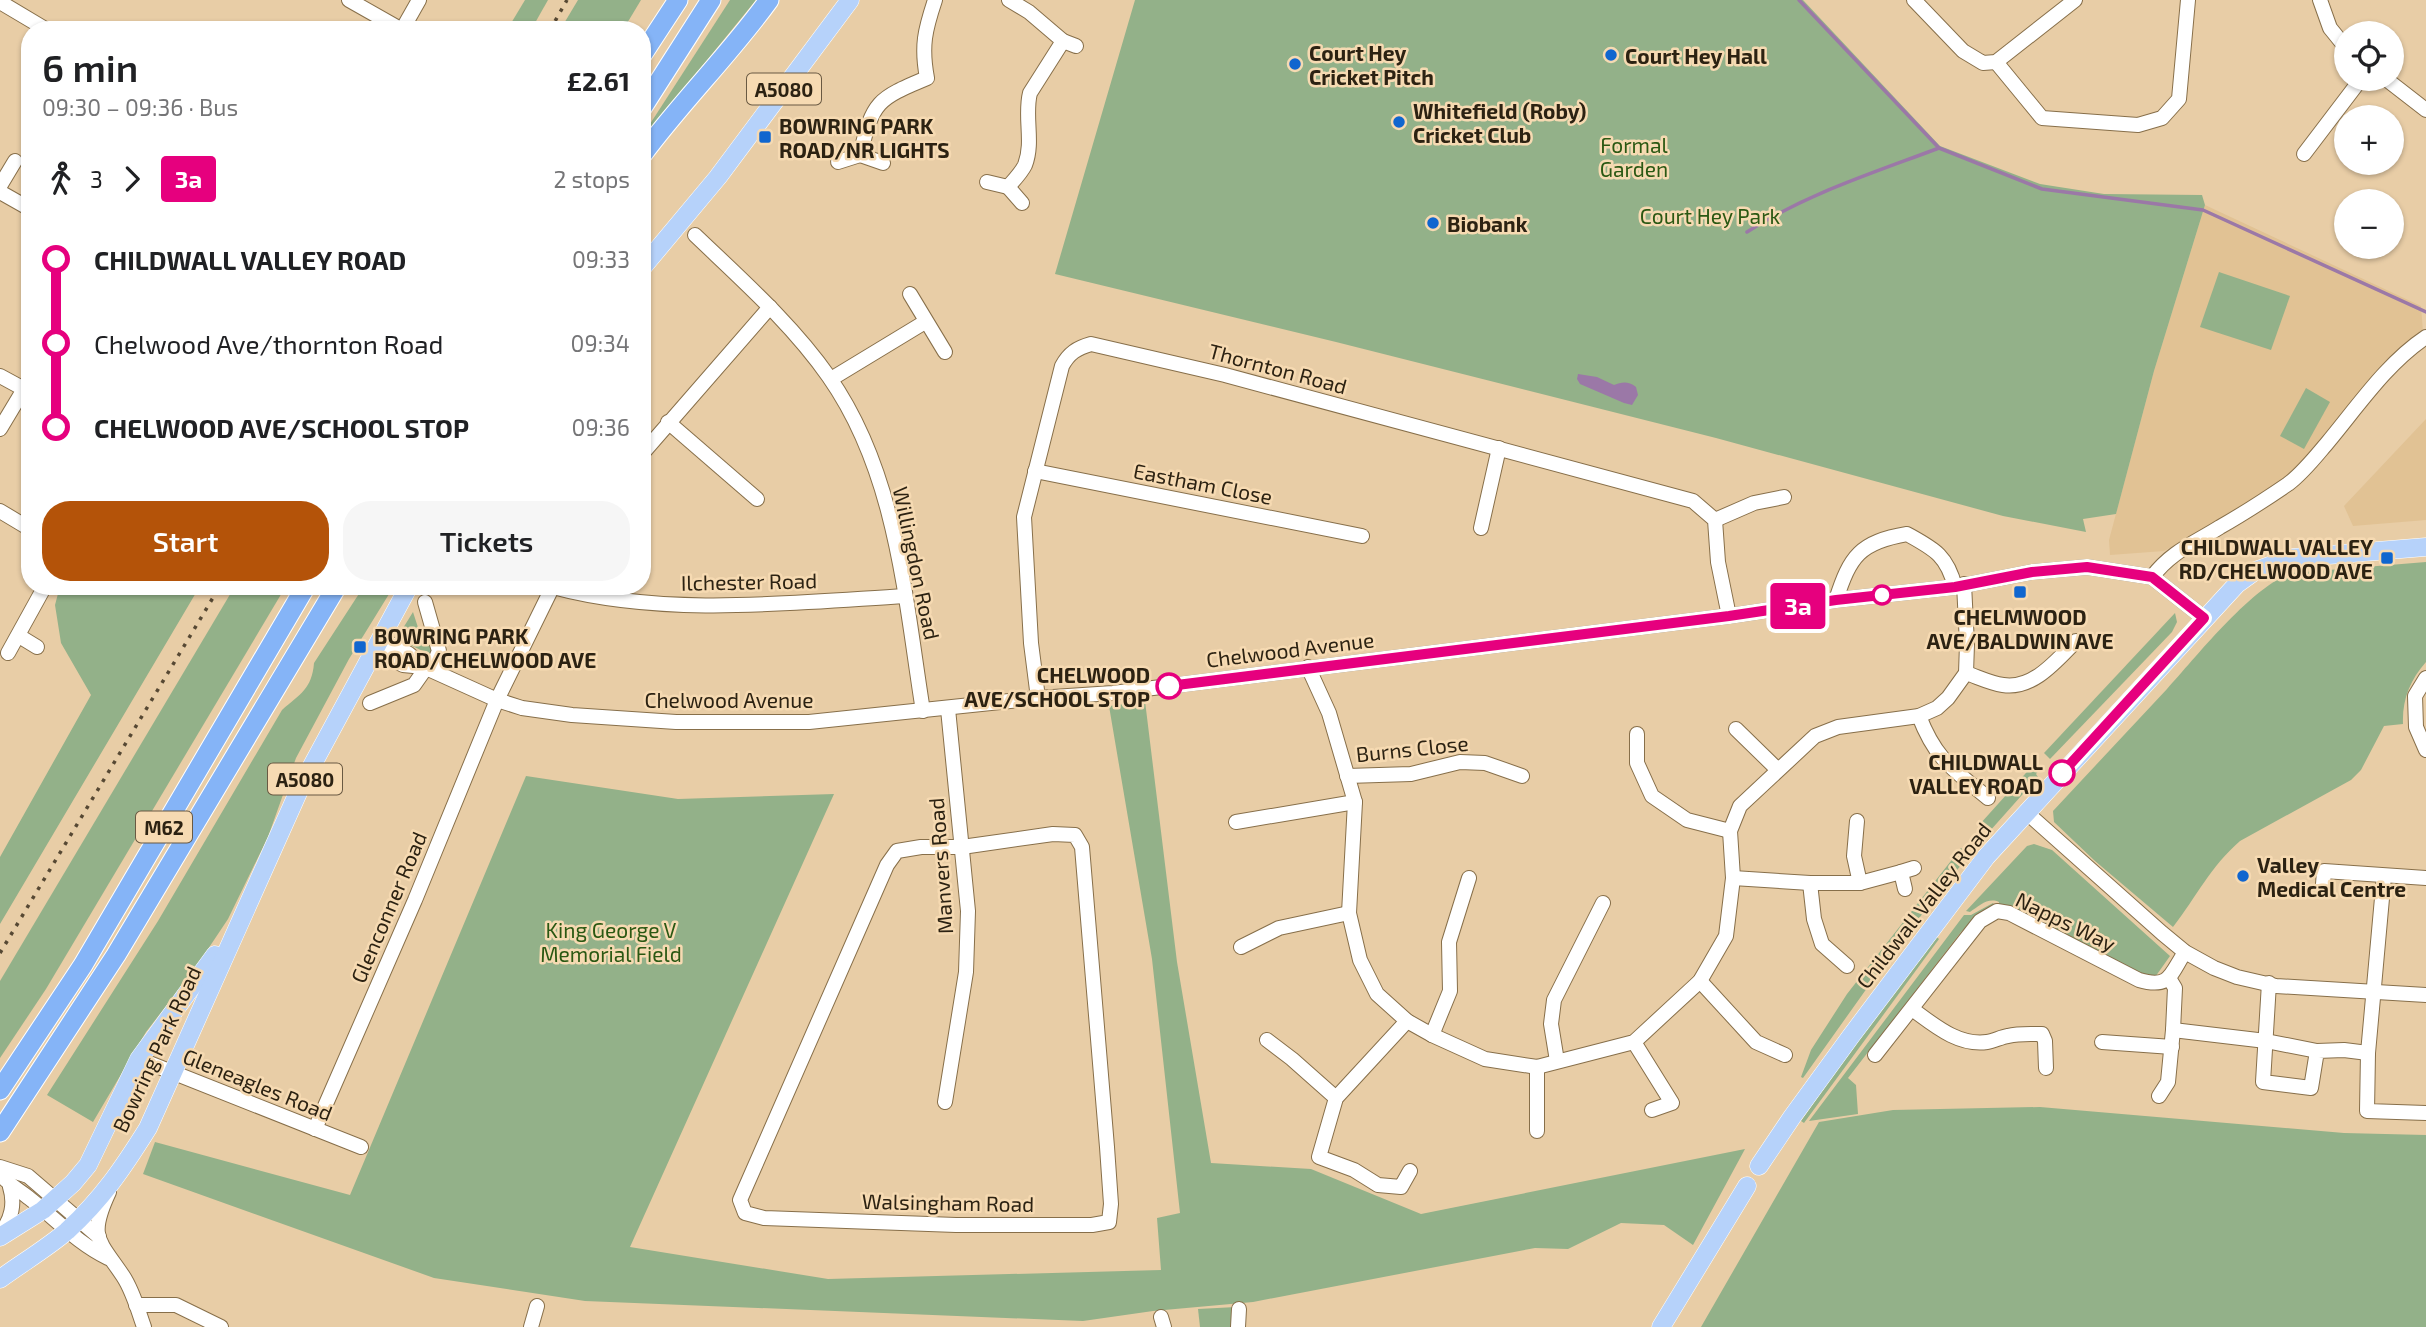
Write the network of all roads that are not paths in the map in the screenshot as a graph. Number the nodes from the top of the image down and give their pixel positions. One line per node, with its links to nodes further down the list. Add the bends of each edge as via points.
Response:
1 (349, 0): 15 (street)
2 (419, 0): 16 (street)
3 (678, 0): 18 (highway)
4 (711, 0): 24 (highway)
5 (769, 0): 26 (highway)
6 (850, 0): 39 (main road, A5080, via 718,177)
7 (935, 0): 20 (street, via 922,48)
8 (1009, 0): 34 (street, via 1069,43 1030,93 1027,158)
9 (1914, 0): 19 (street, via 1963,51 1983,63)
10 (2075, 0): 19 (street)
11 (2188, 0): 19 (street, via 2179,99 2162,118 2138,125 2042,118)
12 (2320, 0): 17 (street)
13 (0, 2): 14 (street)
14 (32, 21)
15 (386, 21)
16 (407, 21)
17 (2334, 32)
18 (651, 41)
19 (1996, 62)
20 (927, 78): 23 (street); 28 (street, via 882,100 869,122)
21 (2352, 91): 27 (street)
22 (2401, 91): 25 (street)
23 (933, 93)
24 (651, 94)
25 (2426, 110)
26 (651, 143)
27 (2304, 154)
28 (860, 155): 30 (street); 31 (street)
29 (15, 161): 33 (street)
30 (838, 162)
31 (883, 163)
32 (987, 182): 34 (street)
33 (0, 186)
34 (1008, 187): 36 (street)
35 (0, 192): 37 (street)
36 (1022, 203)
37 (21, 204)
38 (695, 235): 41 (street, Willingdon Road)
39 (651, 257)
40 (910, 294): 42 (street)
41 (770, 307): 46 (street, Willingdon Road); 49 (street)
42 (925, 322): 44 (street); 46 (street)
43 (2426, 337): 62 (street, via 2384,376 2289,483 2176,551)
44 (945, 352)
45 (0, 376): 47 (street)
46 (831, 379): 70 (street, Willingdon Road, via 855,422 884,496)
47 (21, 382)
48 (21, 394): 50 (street)
49 (668, 422): 51 (street); 55 (street)
50 (0, 429)
51 (651, 443)
52 (1499, 448): 53 (street, Thornton Road, via 1091,344 1069,355 1062,366); 57 (street, Thornton Road, via 1693,501); 59 (street)
53 (1035, 471): 60 (street, Eastham Close); 84 (street, Thornton Road, via 1024,532)
54 (1784, 497): 57 (street, via 1754,503)
55 (757, 499)
56 (0, 511): 58 (street)
57 (1715, 520): 73 (street)
58 (21, 524)
59 (1481, 528)
60 (1362, 536)
61 (2426, 547): 74 (main road, Childwall Valley Road, via 2292,558 2270,564 2236,584)
62 (2152, 577): 63 (street, Chelwood Avenue, via 2087,567); 74 (street, Chelwood Avenue)
63 (1960, 585): 71 (street, Chelwood Avenue); 71 (street, via 1932,548 1908,534 1883,538 1858,552); 82 (street)
64 (41, 595): 75 (street)
65 (301, 595): 140 (highway, M62, via 83,965)
66 (332, 595): 148 (highway, M62, via 116,955)
67 (404, 595): 77 (main road, Bowring Park Road / A5080)
68 (549, 595): 85 (street, Glenconner Road)
69 (591, 595): 70 (street, Ilchester Road, via 712,605)
70 (905, 596): 88 (street, Willingdon Road)
71 (1836, 600): 73 (street, Chelwood Avenue)
72 (425, 602): 81 (street, via 439,651)
73 (1729, 616): 80 (street, Chelwood Avenue)
74 (2204, 618): 98 (main road, Childwall Valley Road)
75 (19, 636): 78 (street); 79 (street)
76 (2076, 641): 82 (street, via 2040,674 2019,685 2001,685)
77 (377, 644): 81 (street, Chelwood Avenue, via 409,654); 112 (main road, Bowring Park Road / A5080, via 301,786)
78 (37, 647)
79 (8, 653)
80 (1308, 667): 84 (street, Chelwood Avenue, via 1113,693); 94 (street, via 1329,713)
81 (427, 668): 85 (street, Chelwood Avenue); 86 (street, via 414,685)
82 (1966, 673): 89 (street, via 1948,698)
83 (2426, 678): 92 (street, via 2417,691 2415,711)
84 (1038, 698): 87 (street, Chelwood Avenue)
85 (498, 700): 88 (street, Chelwood Avenue, via 572,715 676,722 809,722); 146 (street, Glenconner Road)
86 (370, 703)
87 (948, 709): 88 (street, Chelwood Avenue); 102 (street, Manvers Road)
88 (923, 711)
89 (1919, 716): 93 (street, via 1838,727 1815,736); 96 (street, via 1942,760)
90 (1736, 729): 93 (street)
91 (1637, 734): 101 (street, via 1637,763 1652,796 1687,820)
92 (2426, 750)
93 (1777, 769): 101 (street, via 1740,806)
94 (1347, 776): 95 (street, Burns Close, via 1411,774 1460,762 1485,763); 97 (street)
95 (1522, 776)
96 (1988, 799)
97 (1355, 802): 100 (street); 113 (street)
98 (2026, 811): 115 (street); 152 (main road, Childwall Valley Road, via 1970,877)
99 (1857, 821): 108 (street, via 1854,856)
100 (1236, 822)
101 (1730, 831): 105 (street)
102 (962, 847): 102 (street, Walsingham Road, via 1053,834 1075,835 1082,847 1108,1158 1109,1222 942,1225 764,1218 746,1213 740,1200 887,865 897,850); 143 (street, Manvers Road, via 968,911 966,972)
103 (2384, 876): 106 (street); 109 (street, via 2324,871); 120 (street)
104 (1469, 878): 125 (street, via 1449,942 1451,991)
105 (1733, 878): 107 (street); 118 (street, via 1726,936)
106 (2426, 878)
107 (1810, 883): 108 (street); 116 (street, via 1822,944)
108 (1860, 883): 110 (street, via 1907,870)
109 (2323, 884)
110 (1905, 889)
111 (1603, 903): 136 (street, via 1554,1000 1551,1024)
112 (244, 911): 135 (main road, Bowring Park Road / A5080); 139 (main road, Bowring Park Road / A5080)
113 (1349, 914): 114 (street, via 1279,928); 123 (street, via 1360,960 1377,993)
114 (1241, 947)
115 (2185, 952): 117 (street); 119 (street, via 2237,977)
116 (1847, 966)
117 (2169, 978): 122 (street, Napps Way, via 2156,985 2139,980 1997,911 1980,921); 124 (street, via 2175,988)
118 (1700, 981): 128 (street); 133 (street, via 1756,1042)
119 (2269, 984): 120 (street); 127 (street)
120 (2374, 992): 121 (street); 132 (street)
121 (2426, 995)
122 (1912, 1009): 134 (street, Napps Way); 138 (street, via 1970,1043 2042,1034)
123 (1407, 1021): 125 (street); 142 (street)
124 (2174, 1030): 127 (street); 130 (street)
125 (1432, 1035): 137 (street, via 1485,1059)
126 (1267, 1040): 142 (street)
127 (2266, 1041): 131 (street); 131 (street, via 2263,1082 2311,1088)
128 (1634, 1042): 136 (street); 144 (street, via 1672,1103)
129 (2102, 1042): 130 (street)
130 (2172, 1047): 141 (street, via 2168,1082)
131 (2317, 1051): 132 (street)
132 (2368, 1053): 145 (street, via 2367,1111)
133 (1785, 1055)
134 (1875, 1055)
135 (139, 1059): 139 (street, Gleneagles Road); 159 (main road, Bowring Park Road / A5080, via 88,1165)
136 (1557, 1062): 137 (street)
137 (1537, 1067): 147 (street)
138 (2046, 1068)
139 (173, 1073): 146 (street, Gleneagles Road); 156 (main road, Bowring Park Road / A5080, via 148,1128)
140 (0, 1090)
141 (2159, 1096)
142 (1336, 1098): 151 (street)
143 (945, 1102)
144 (1652, 1110)
145 (2426, 1113)
146 (315, 1129): 149 (street, Gleneagles Road)
147 (1537, 1131)
148 (0, 1132)
149 (361, 1147)
150 (1303, 1154): 151 (street)
151 (1319, 1157): 154 (street, via 1378,1185 1401,1186)
152 (1759, 1166)
153 (0, 1167): 159 (street, via 29,1176)
154 (1410, 1171)
155 (0, 1174): 157 (street)
156 (115, 1180): 160 (main road, Bowring Park Road / A5080); 162 (street, via 98,1216)
157 (10, 1186): 159 (street); 161 (street, via 13,1204)
158 (1747, 1186): 172 (main road)
159 (49, 1205): 160 (street); 161 (main road, Bowring Park Road / A5080)
160 (71, 1226): 162 (street, via 86,1224); 163 (street, via 89,1249); 164 (main road, Bowring Park Road / A5080)
161 (0, 1235)
162 (99, 1237): 163 (street)
163 (108, 1258): 165 (street, via 124,1277)
164 (0, 1279)
165 (136, 1304): 168 (street); 169 (street, via 176,1305)
166 (537, 1307): 170 (street)
167 (1239, 1309): 171 (street)
168 (144, 1327)
169 (221, 1327)
170 (531, 1327)
171 (1238, 1327)
172 (1661, 1327)

